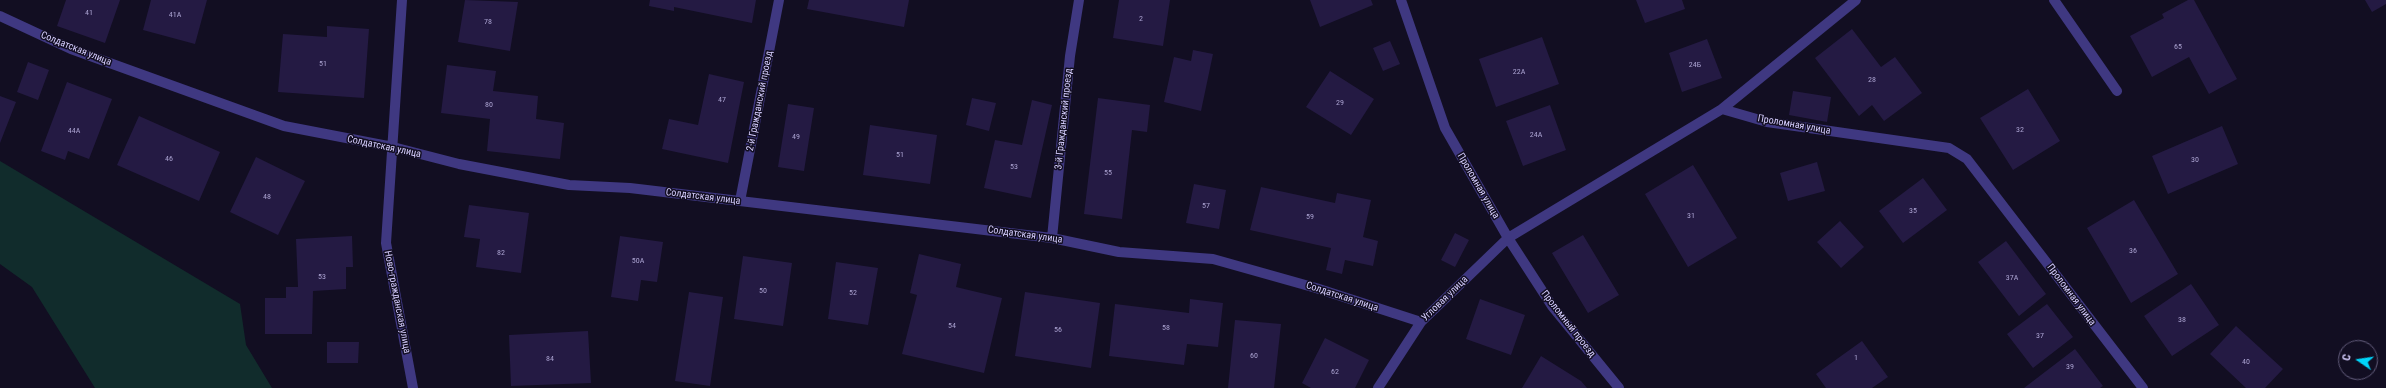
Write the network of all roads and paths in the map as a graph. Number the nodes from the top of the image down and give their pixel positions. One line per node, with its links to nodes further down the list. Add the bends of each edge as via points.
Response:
1 (402, 0): 10 (street, Ново-гражданская улица)
2 (779, 0): 11 (street, 2-й Гражданский проезд)
3 (1079, 0): 12 (street, 3-й Гражданский проезд, via 1070,56)
4 (1401, 0): 13 (street, Проломная улица, via 1445,128)
5 (1856, 0): 9 (street)
6 (2054, 0): 8 (street)
7 (0, 16): 10 (street, Солдатская улица, via 71,49 284,126)
8 (2117, 91)
9 (1722, 109): 13 (street); 18 (street, Проломная улица, via 1767,122 1949,148 1967,159)
10 (393, 148): 11 (street, Солдатская улица, via 458,164 569,185 630,188); 15 (street, Ново-гражданская улица, via 386,243)
11 (740, 201): 12 (street, Солдатская улица)
12 (1052, 238): 14 (street, Солдатская улица, via 1119,252 1213,259 1316,288)
13 (1508, 238): 14 (street, Угловая улица); 17 (street, Проломный проезд, via 1552,306)
14 (1421, 322): 16 (street, Угловая улица)
15 (413, 388)
16 (1378, 388)
17 (1618, 388)
18 (2142, 388)

